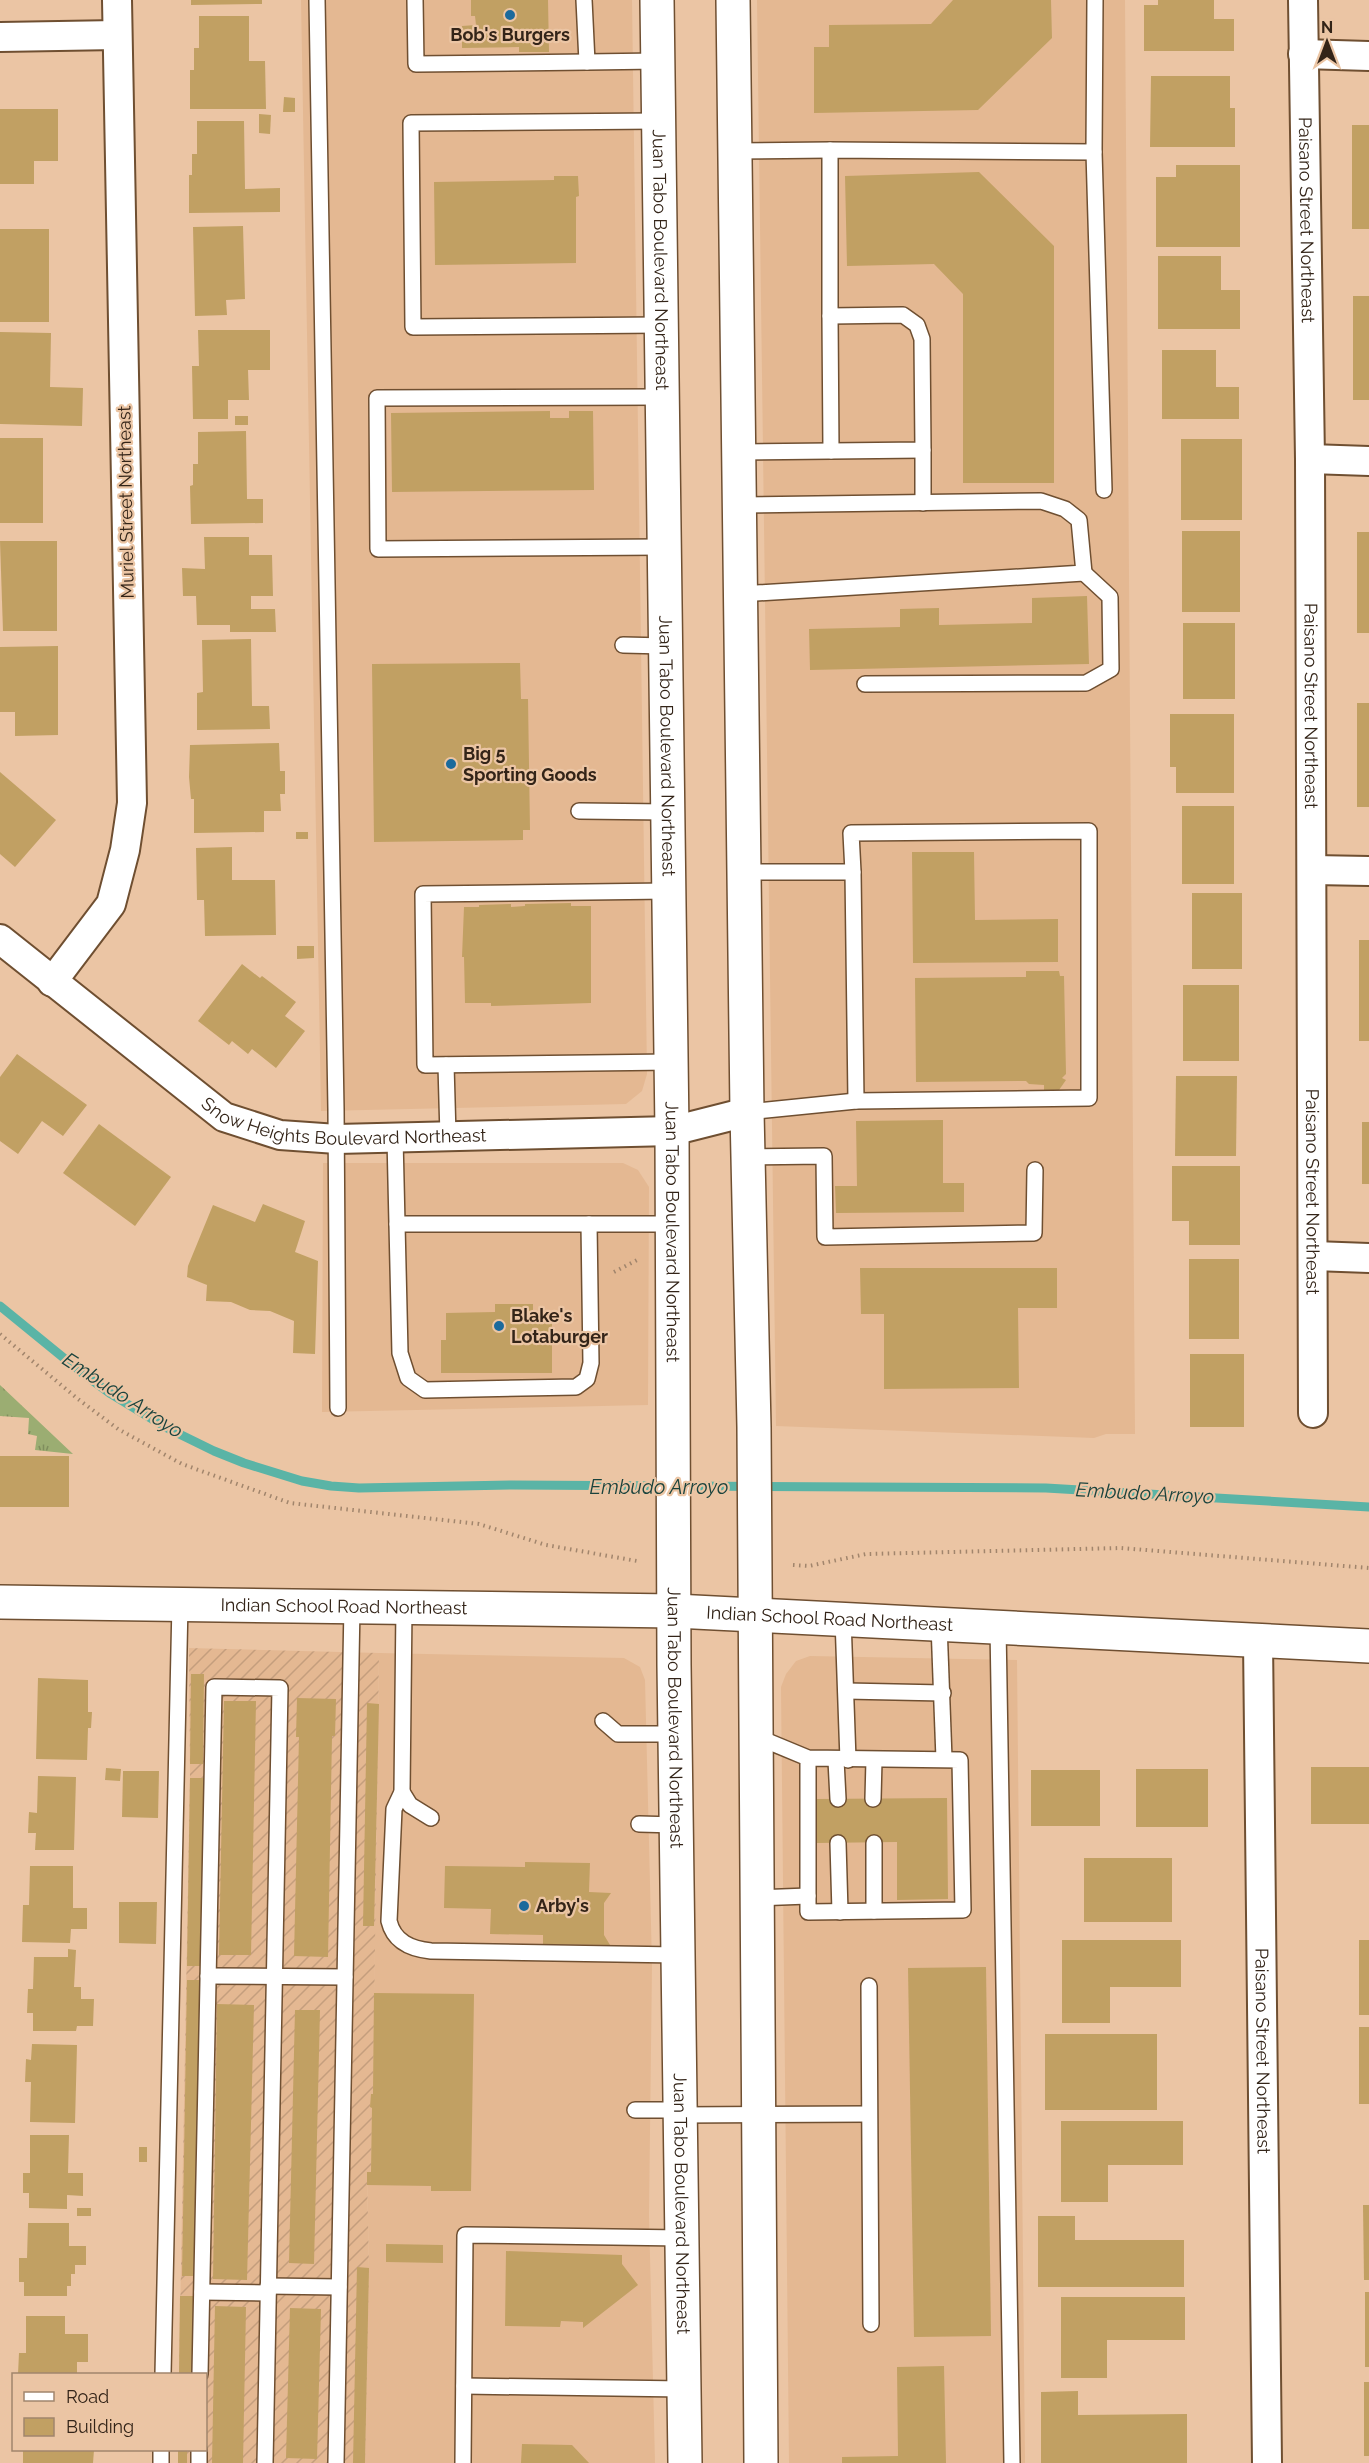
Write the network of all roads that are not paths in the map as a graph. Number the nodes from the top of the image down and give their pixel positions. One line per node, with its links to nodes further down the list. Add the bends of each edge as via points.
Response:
1 (117, 0): 9 (street, Muriel Street Northeast)
2 (317, 0): 52 (lane)
3 (415, 0): 14 (lane, via 416,64)
4 (584, 0): 14 (lane)
5 (657, 0): 13 (main road, Juan Tabo Boulevard Northeast)
6 (733, 0): 17 (main road)
7 (1095, 0): 18 (lane)
8 (1303, 0): 11 (street, Paisano Street Northeast)
9 (117, 35): 10 (street); 44 (street, Muriel Street Northeast, via 132,803 111,904)
10 (0, 37)
11 (1304, 54): 12 (street); 25 (street, Paisano Street Northeast)
12 (1369, 56)
13 (658, 61): 14 (lane); 15 (main road, Juan Tabo Boulevard Northeast)
14 (587, 62)
15 (658, 121): 20 (main road, Juan Tabo Boulevard Northeast); 20 (lane, via 411,123 414,327)
16 (830, 150): 17 (lane); 18 (lane); 19 (lane)
17 (735, 151): 24 (main road)
18 (1094, 152): 27 (lane)
19 (830, 316): 22 (lane, via 903,315 917,325 922,339); 23 (lane)
20 (661, 325): 21 (main road, Juan Tabo Boulevard Northeast)
21 (662, 396): 30 (main road, Juan Tabo Boulevard Northeast); 30 (lane, via 377,398 378,549)
22 (923, 450): 23 (lane); 28 (lane)
23 (831, 451): 24 (lane)
24 (739, 452): 29 (main road)
25 (1310, 459): 26 (street); 38 (street, Paisano Street Northeast)
26 (1369, 461)
27 (1104, 490)
28 (923, 503): 29 (lane); 31 (lane, via 1041,501 1065,509 1079,520)
29 (739, 505): 32 (main road)
30 (664, 547): 34 (main road, Juan Tabo Boulevard Northeast)
31 (1084, 573): 32 (lane); 35 (lane, via 1110,597 1111,669 1086,683)
32 (741, 594): 40 (main road)
33 (623, 645): 34 (lane)
34 (665, 646): 37 (main road, Juan Tabo Boulevard Northeast)
35 (865, 684)
36 (579, 811): 37 (lane)
37 (667, 812): 42 (main road, Juan Tabo Boulevard Northeast)
38 (1313, 870): 39 (street); 58 (street, Paisano Street Northeast)
39 (1369, 871)
40 (744, 872): 41 (lane); 48 (main road)
41 (853, 872): 47 (lane); 47 (lane, via 851,833 1089,831 1089,1098)
42 (668, 891): 45 (main road, Juan Tabo Boulevard Northeast); 46 (lane, via 423,894 425,1065)
43 (0, 939): 44 (street, Snow Heights Boulevard Northeast)
44 (52, 982): 52 (street, Snow Heights Boulevard Northeast, via 224,1117 280,1135)
45 (671, 1062): 46 (lane); 49 (main road, Juan Tabo Boulevard Northeast)
46 (446, 1065): 50 (lane)
47 (856, 1101): 48 (lane)
48 (747, 1112): 49 (street, Snow Heights Boulevard Northeast); 53 (main road)
49 (672, 1131): 50 (street, Snow Heights Boulevard Northeast); 57 (main road, Juan Tabo Boulevard Northeast)
50 (448, 1136): 51 (street, Snow Heights Boulevard Northeast)
51 (395, 1138): 52 (street, Snow Heights Boulevard Northeast); 55 (lane)
52 (337, 1139): 60 (lane)
53 (748, 1157): 54 (lane, via 824,1156 825,1237 1034,1233); 67 (main road)
54 (1035, 1170)
55 (397, 1224): 56 (lane); 56 (lane, via 400,1353 408,1378 425,1390 576,1387 587,1379 591,1363)
56 (589, 1224): 57 (lane)
57 (672, 1224): 66 (main road, Juan Tabo Boulevard Northeast)
58 (1314, 1256): 59 (street); 61 (street, Paisano Street Northeast)
59 (1369, 1258)
60 (338, 1408)
61 (1313, 1413)
62 (0, 1602): 63 (main road, Indian School Road Northeast)
63 (180, 1604): 64 (main road, Indian School Road Northeast); 108 (lane)
64 (352, 1606): 65 (main road, Indian School Road Northeast); 97 (lane)
65 (404, 1607): 66 (main road, Indian School Road Northeast); 82 (lane)
66 (675, 1611): 67 (main road, Indian School Road Northeast); 76 (main road, Juan Tabo Boulevard Northeast)
67 (754, 1615): 68 (main road, Indian School Road Northeast); 77 (main road)
68 (843, 1619): 69 (main road, Indian School Road Northeast); 73 (lane)
69 (939, 1624): 70 (main road, Indian School Road Northeast); 74 (lane)
70 (998, 1627): 71 (main road, Indian School Road Northeast); 117 (lane)
71 (1258, 1640): 72 (main road, Indian School Road Northeast); 118 (street, Paisano Street Northeast)
72 (1369, 1646)
73 (846, 1691): 74 (lane); 80 (lane)
74 (943, 1693): 79 (lane)
75 (603, 1721): 76 (lane, via 618,1734)
76 (675, 1734): 87 (main road, Juan Tabo Boulevard Northeast)
77 (755, 1736): 78 (lane); 91 (main road)
78 (808, 1758): 80 (lane); 90 (lane)
79 (944, 1759): 81 (lane); 93 (lane, via 960,1760 963,1910)
80 (842, 1760): 81 (lane); 83 (lane)
81 (874, 1760): 84 (lane)
82 (402, 1792): 85 (lane, via 410,1805); 94 (lane, via 394,1809 389,1921 402,1942 431,1951)
83 (838, 1799)
84 (873, 1799)
85 (431, 1818)
86 (639, 1824): 87 (lane)
87 (676, 1825): 94 (main road, Juan Tabo Boulevard Northeast)
88 (838, 1843): 92 (lane)
89 (874, 1843): 93 (lane)
90 (808, 1896): 91 (lane); 92 (lane, via 808,1912)
91 (756, 1898): 101 (main road)
92 (840, 1911): 93 (lane)
93 (874, 1911)
94 (678, 1955): 100 (main road, Juan Tabo Boulevard Northeast)
95 (208, 1976): 96 (lane); 96 (lane, via 214,1687 225,1687 280,1688); 106 (lane)
96 (274, 1977): 97 (lane); 105 (lane)
97 (345, 1977): 104 (lane)
98 (869, 1986): 102 (lane)
99 (635, 2110): 100 (lane)
100 (680, 2112): 101 (lane); 103 (main road, Juan Tabo Boulevard Northeast)
101 (758, 2114): 102 (lane); 116 (main road)
102 (869, 2114): 107 (lane)
103 (682, 2238): 110 (lane, via 465,2235); 111 (main road, Juan Tabo Boulevard Northeast)
104 (339, 2287): 105 (lane); 113 (lane)
105 (268, 2289): 106 (lane); 112 (lane)
106 (202, 2292): 109 (lane)
107 (871, 2324)
108 (163, 2373)
109 (200, 2373)
110 (464, 2386): 111 (lane); 114 (lane)
111 (684, 2389): 115 (main road, Juan Tabo Boulevard Northeast)
112 (265, 2463)
113 (336, 2463)
114 (463, 2463)
115 (685, 2463)
116 (761, 2463)
117 (1012, 2463)
118 (1267, 2463)

